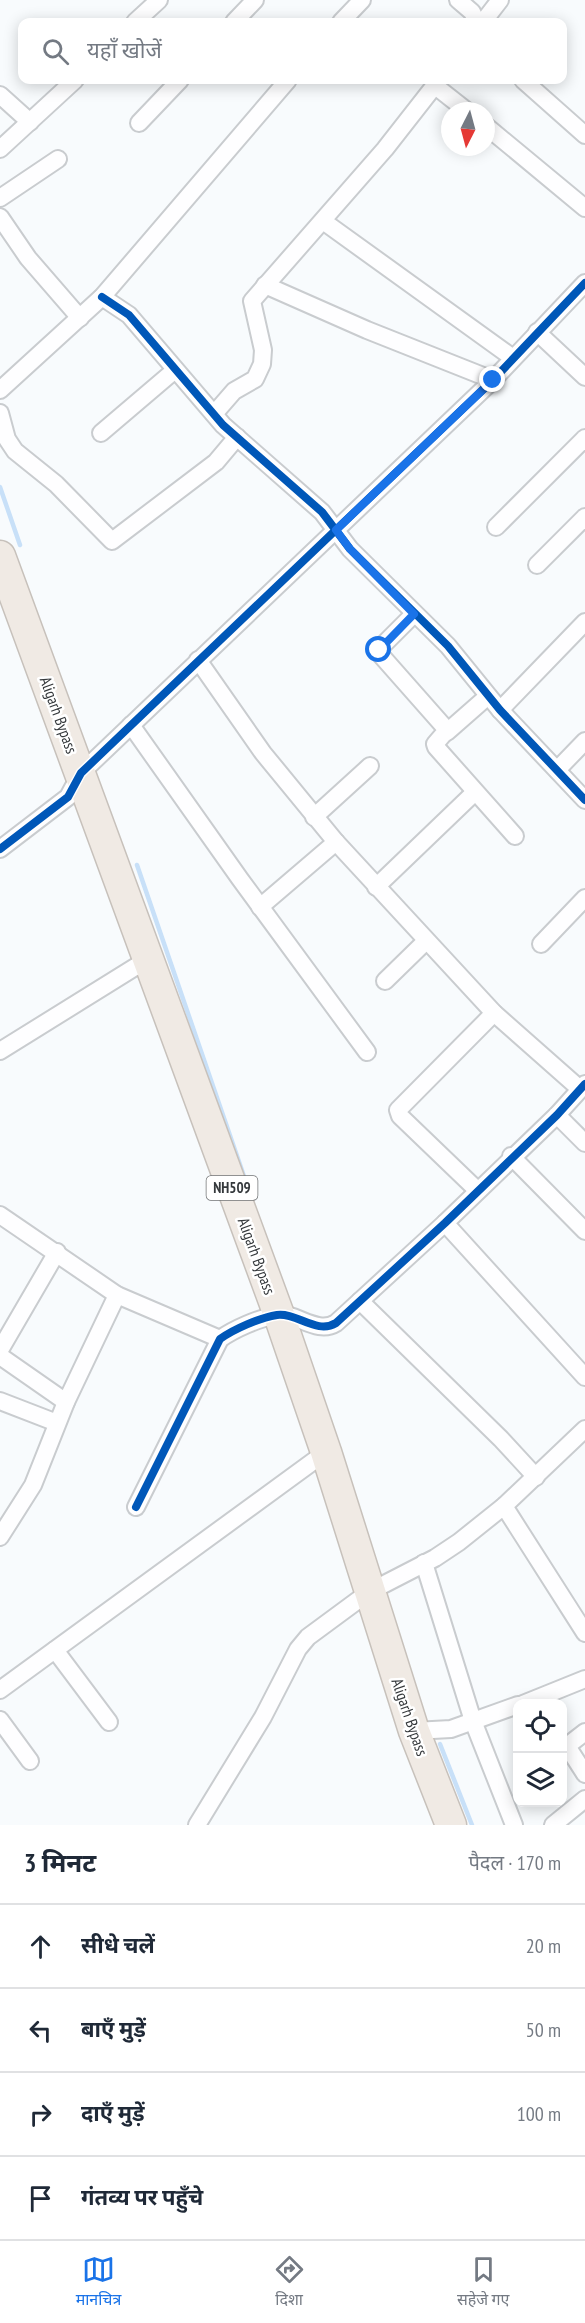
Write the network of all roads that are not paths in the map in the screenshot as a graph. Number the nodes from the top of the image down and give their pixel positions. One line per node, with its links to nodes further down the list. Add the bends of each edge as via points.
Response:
1 (159, 0): 6 (street)
2 (255, 0): 7 (street)
3 (362, 0): 8 (street)
4 (458, 0): 9 (street)
5 (500, 0): 10 (street)
6 (139, 18)
7 (238, 18)
8 (345, 18)
9 (475, 18)
10 (486, 18)
11 (71, 84): 19 (street)
12 (176, 84): 20 (street)
13 (285, 84): 31 (street)
14 (434, 84): 28 (street)
15 (438, 84): 18 (street)
16 (528, 84): 22 (street)
17 (0, 95): 19 (street)
18 (457, 102)
19 (30, 122): 23 (street)
20 (139, 123)
21 (495, 133): 26 (street)
22 (585, 135)
23 (0, 149)
24 (58, 159): 25 (street)
25 (0, 198)
26 (585, 207)
27 (0, 216): 32 (street, via 28,258)
28 (323, 220): 30 (street); 34 (street)
29 (585, 283): 33 (street)
30 (265, 285): 37 (street); 40 (street, via 252,301 263,350 262,364 255,379 234,391)
31 (102, 297): 32 (street); 35 (street, via 129,315)
32 (80, 318): 38 (street)
33 (537, 332): 34 (street); 36 (street)
34 (513, 358): 37 (street)
35 (175, 370): 40 (street); 41 (street)
36 (585, 377)
37 (493, 380): 46 (street)
38 (0, 390)
39 (0, 413): 42 (street, via 7,439 15,451 56,484 112,541 203,472)
40 (214, 414): 42 (street)
41 (101, 433)
42 (237, 437): 46 (street, via 322,512)
43 (585, 438): 45 (street)
44 (585, 517): 48 (street)
45 (496, 527)
46 (336, 530): 49 (street); 51 (street)
47 (0, 556): 59 (highway, Aligarh Bypass / NH509)
48 (537, 565)
49 (414, 614): 52 (street, via 448,646); 55 (street, via 379,653)
50 (585, 622): 53 (street)
51 (198, 660): 54 (street); 62 (street)
52 (488, 696): 53 (street); 55 (street)
53 (500, 711): 58 (street)
54 (131, 725): 59 (street); 68 (street)
55 (447, 732): 60 (street, via 435,745)
56 (585, 741): 58 (street)
57 (370, 766): 62 (street)
58 (556, 770): 61 (street)
59 (81, 773): 65 (street, via 68,797); 71 (highway, Aligarh Bypass / NH509)
60 (475, 792): 63 (street); 66 (street)
61 (585, 800)
62 (314, 817): 64 (street)
63 (515, 836)
64 (336, 842): 66 (street); 68 (street)
65 (0, 849)
66 (376, 887): 69 (street)
67 (585, 898): 70 (street)
68 (260, 907): 75 (street)
69 (426, 941): 72 (street); 73 (street)
70 (542, 944)
71 (148, 959): 74 (street); 87 (highway, Aligarh Bypass / NH509)
72 (385, 981)
73 (494, 1013): 76 (street); 80 (street, via 398,1110)
74 (0, 1052)
75 (367, 1052)
76 (583, 1086): 77 (street)
77 (557, 1114): 78 (street); 79 (street)
78 (585, 1143)
79 (512, 1156): 80 (street); 83 (street)
80 (477, 1190): 82 (street)
81 (0, 1215): 84 (street)
82 (445, 1223): 86 (street); 91 (street)
83 (585, 1230)
84 (57, 1252): 85 (street); 89 (street)
85 (117, 1295): 88 (street); 93 (street)
86 (360, 1301): 87 (street, via 332,1326); 97 (street)
87 (279, 1315): 88 (street); 96 (highway, Aligarh Bypass / NH509)
88 (220, 1339): 99 (street)
89 (0, 1350)
90 (0, 1356): 93 (street)
91 (585, 1377)
92 (0, 1401): 94 (street)
93 (66, 1402): 94 (street)
94 (57, 1423): 100 (street, via 33,1485)
95 (583, 1435): 97 (street)
96 (326, 1452): 102 (highway, Aligarh Bypass / NH509); 104 (street)
97 (536, 1477): 98 (street)
98 (504, 1506): 101 (street, via 459,1542); 103 (street)
99 (136, 1507)
100 (0, 1537)
101 (424, 1563): 102 (street); 110 (street)
102 (369, 1592): 112 (highway, Aligarh Bypass / NH509); 117 (street, via 303,1642)
103 (585, 1633)
104 (55, 1650): 106 (street); 111 (street)
105 (585, 1679): 107 (street)
106 (0, 1690)
107 (535, 1699)
108 (513, 1707): 110 (street)
109 (0, 1720): 114 (street)
110 (472, 1721): 112 (street, via 441,1731); 119 (street)
111 (109, 1722)
112 (414, 1731): 118 (highway, Aligarh Bypass / NH509)
113 (585, 1732): 115 (street, via 567,1746)
114 (30, 1761)
115 (585, 1774)
116 (585, 1799): 120 (street)
117 (197, 1825)
118 (451, 1825)
119 (514, 1825)
120 (553, 1825)

